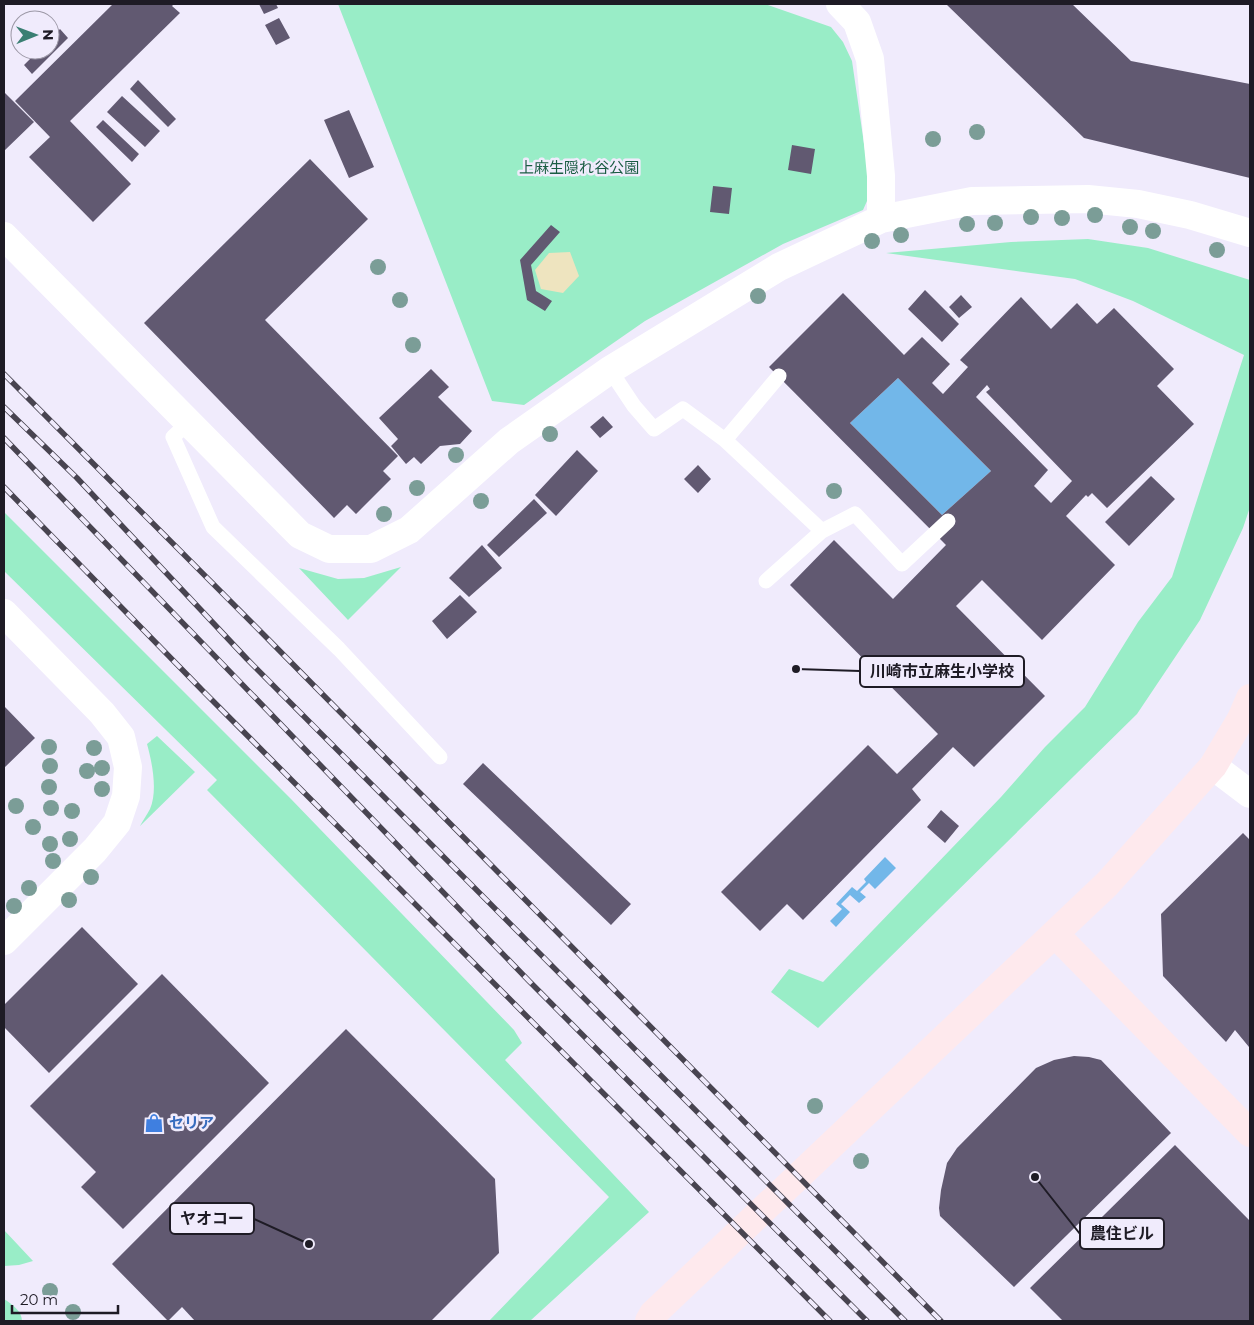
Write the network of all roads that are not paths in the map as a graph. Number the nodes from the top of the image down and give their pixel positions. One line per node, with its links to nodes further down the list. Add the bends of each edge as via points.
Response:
1 (840, 4): 2 (street, via 857,22 870,59 881,176)
2 (881, 219): 3 (street, via 972,201 1088,199 1138,204); 5 (street, via 779,267)
3 (1250, 233)
4 (4, 236): 7 (street)
5 (610, 370): 7 (street, via 509,441 409,530 371,549 329,548 300,535); 8 (lane, via 654,429 683,409)
6 (779, 376): 8 (lane)
7 (188, 422): 14 (lane, via 173,437 213,527 339,649)
8 (725, 440): 10 (lane)
9 (948, 521): 10 (lane, via 902,564 855,514)
10 (822, 531): 11 (lane)
11 (766, 581)
12 (4, 613): 18 (street, via 102,713 121,737 128,767 126,796 117,823 95,850)
13 (1250, 698): 15 (street)
14 (440, 757)
15 (1213, 766): 16 (street); 17 (street, via 1107,884)
16 (1249, 792)
17 (1055, 934): 19 (street); 20 (street)
18 (4, 941)
19 (1250, 1133)
20 (645, 1319)

